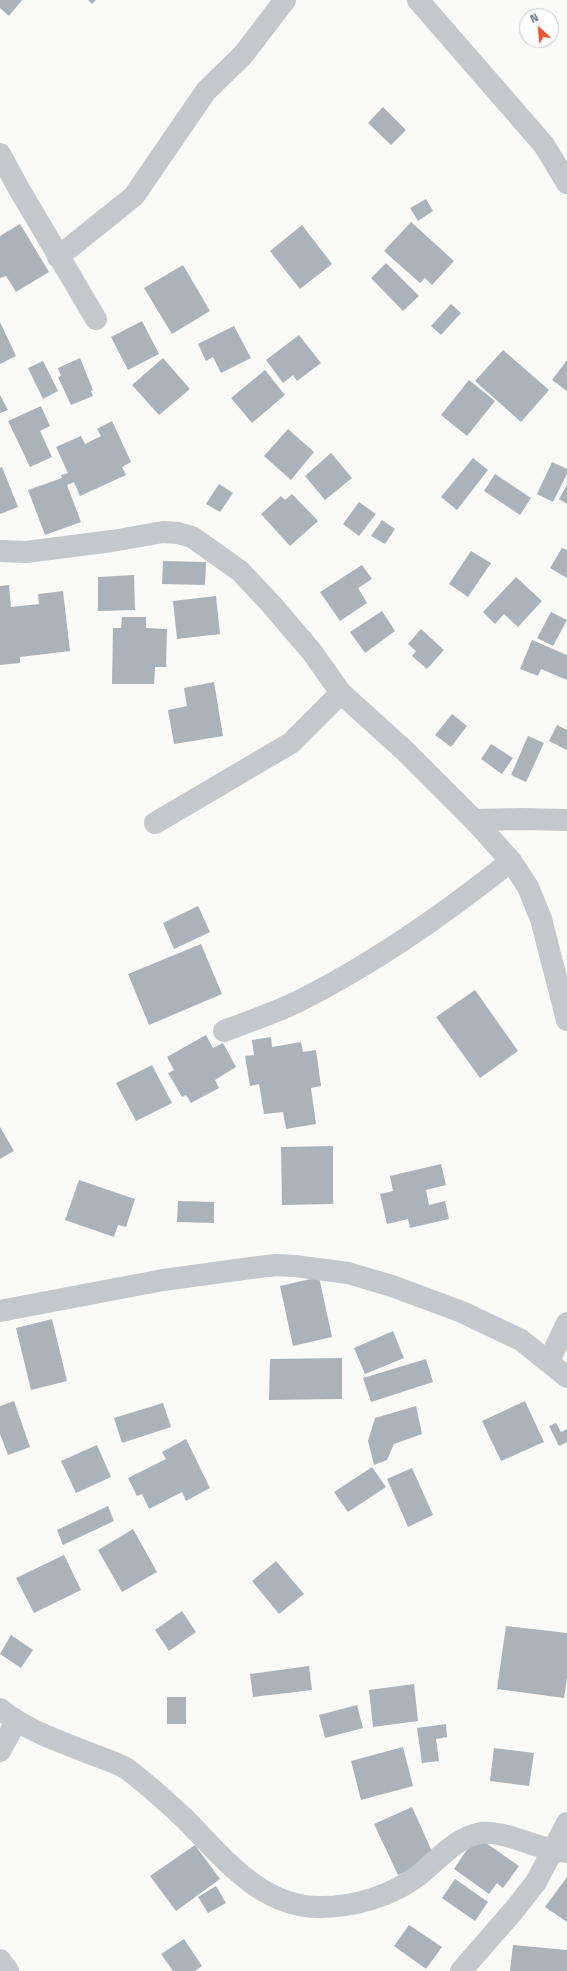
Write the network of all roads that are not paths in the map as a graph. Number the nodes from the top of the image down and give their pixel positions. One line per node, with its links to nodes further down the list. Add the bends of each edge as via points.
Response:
1 (285, 0): 5 (street, via 243,55 206,92 134,196)
2 (418, 0): 4 (street, via 544,145)
3 (0, 154): 5 (street)
4 (567, 183)
5 (58, 257): 6 (street)
6 (96, 319)
7 (0, 551): 8 (street, via 26,552 163,532 178,532 192,537 240,571 307,646)
8 (341, 693): 9 (street, via 404,750); 11 (street, via 291,743)
9 (474, 820): 10 (street); 12 (street)
10 (567, 820)
11 (155, 823)
12 (511, 861): 13 (street, via 528,887 541,919); 14 (street, via 418,931 359,969 301,1000)
13 (567, 1020)
14 (224, 1031)
15 (0, 1311): 17 (street, via 163,1280 276,1265 295,1266 348,1273 462,1312 521,1340)
16 (567, 1323): 17 (street)
17 (549, 1361): 18 (street)
18 (567, 1377)
19 (8, 1716): 20 (street); 22 (street, via 126,1768 183,1817 242,1876 280,1901 320,1907 362,1902 391,1892 418,1876 459,1842 480,1833 495,1833)
20 (0, 1751)
21 (567, 1823): 22 (street)
22 (560, 1852): 25 (street)
23 (0, 1960): 24 (street)
24 (8, 1971)
25 (461, 1971)

